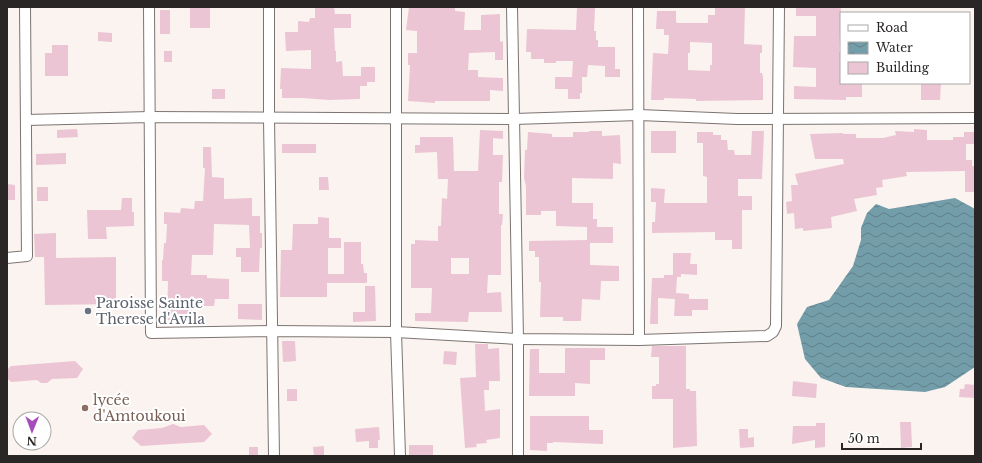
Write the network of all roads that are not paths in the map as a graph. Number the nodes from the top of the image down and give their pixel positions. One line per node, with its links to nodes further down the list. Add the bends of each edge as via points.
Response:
1 (24, 7): 15 (street)
2 (149, 7): 9 (street)
3 (269, 7): 12 (street)
4 (396, 7): 10 (street)
5 (512, 7): 13 (street)
6 (638, 7): 8 (street)
7 (779, 7): 14 (street)
8 (639, 115): 13 (street); 14 (street); 20 (street)
9 (150, 117): 12 (street); 15 (street); 17 (street, via 151,333)
10 (396, 118): 12 (street); 13 (street); 18 (street)
11 (975, 118): 14 (street)
12 (269, 119): 17 (street)
13 (514, 119): 19 (street)
14 (778, 119): 20 (street, via 776,326 773,332 767,336)
15 (26, 120): 16 (street, via 27,256)
16 (7, 258)
17 (272, 331): 18 (street); 21 (street)
18 (396, 332): 19 (street); 22 (street)
19 (518, 339): 20 (street); 23 (street)
20 (639, 340)
21 (274, 456)
22 (400, 456)
23 (518, 456)

